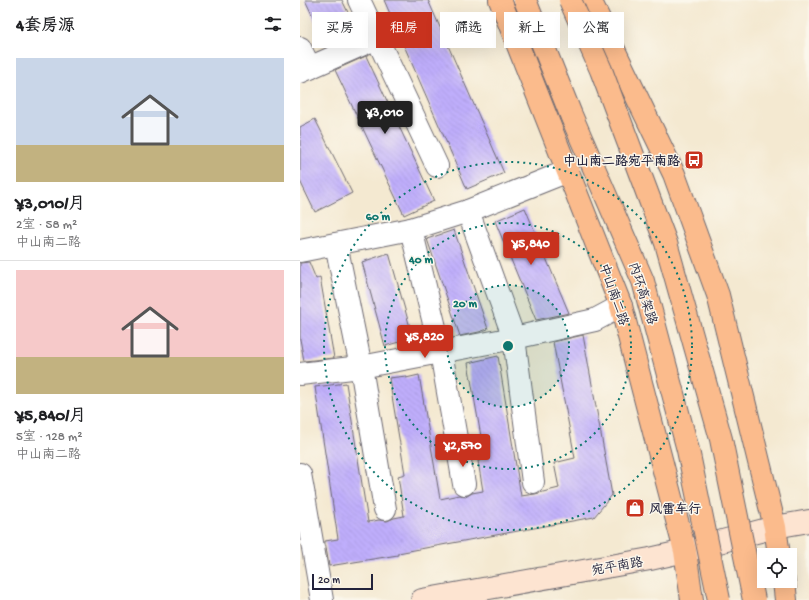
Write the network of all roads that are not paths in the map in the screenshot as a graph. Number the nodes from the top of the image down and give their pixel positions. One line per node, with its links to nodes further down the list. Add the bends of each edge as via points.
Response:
1 (359, 0): 6 (street)
2 (500, 0): 12 (main road, 中山南二路)
3 (525, 0): 35 (main road, 内环高架路, bridge, via 571,115 643,281 688,450)
4 (570, 0): 36 (main road, bridge, via 601,70 666,243 721,439)
5 (590, 0): 28 (main road, via 674,174 718,295)
6 (376, 36)
7 (376, 38): 10 (street)
8 (300, 48): 10 (street)
9 (382, 48): 11 (street)
10 (305, 70)
11 (437, 166)
12 (568, 171): 13 (street); 17 (main road, 中山南二路)
13 (468, 211): 14 (street); 18 (street)
14 (411, 229): 15 (street); 19 (street)
15 (336, 244): 16 (street); 20 (street)
16 (300, 251)
17 (621, 306): 18 (street, via 595,320); 30 (main road, 中山南二路)
18 (514, 338): 19 (street); 23 (street)
19 (441, 352): 20 (street); 24 (street)
20 (361, 367): 21 (street); 26 (street)
21 (300, 374)
22 (300, 474): 25 (street)
23 (534, 482)
24 (464, 484)
25 (302, 496): 32 (street)
26 (385, 509)
27 (809, 521): 28 (main road, 宛平南路)
28 (774, 527): 29 (main road); 30 (main road, 宛平南路)
29 (778, 548)
30 (685, 551): 33 (main road, 宛平南路); 34 (main road, 中山南二路)
31 (785, 588): 37 (main road)
32 (322, 600)
33 (422, 600)
34 (692, 600)
35 (719, 600)
36 (754, 600)
37 (786, 600)

